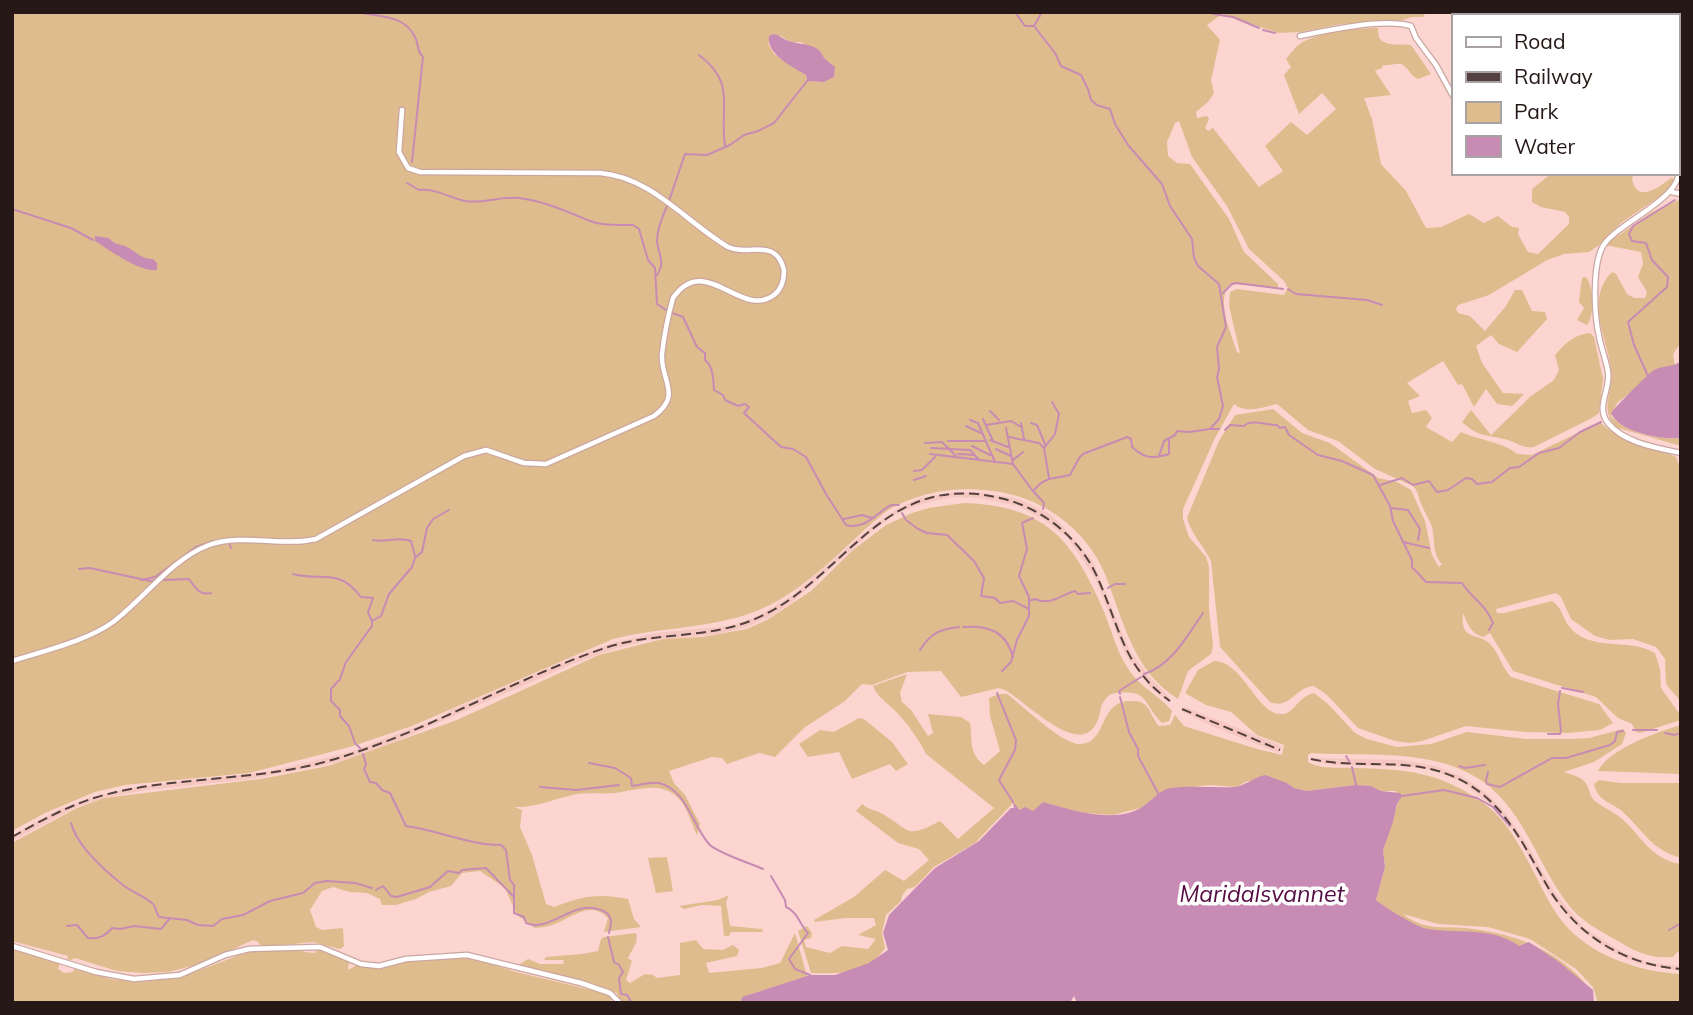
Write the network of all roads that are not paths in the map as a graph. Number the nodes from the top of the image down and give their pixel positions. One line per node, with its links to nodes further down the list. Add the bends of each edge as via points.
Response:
1 (1300, 36): 2 (street, via 1374,25 1411,26)
2 (1452, 94)
3 (402, 110): 8 (street, via 399,152 408,168 420,172 619,175 639,183 734,250 770,251 783,264 783,283 772,296 755,301 706,281 688,284 677,292 662,353 670,395 654,416 545,464 530,465 486,450 464,456 316,539 225,541 206,546 176,565 111,623)
4 (1679, 170): 5 (street)
5 (1672, 192): 6 (street); 7 (street, via 1605,243 1599,259 1596,306 1608,373 1603,408 1606,421 1635,441)
6 (1681, 194)
7 (1681, 453)
8 (12, 661)
9 (12, 946): 10 (street, via 134,979 180,975 249,949 320,947 379,967 406,960 473,955 581,983 610,993)
10 (620, 1003)

